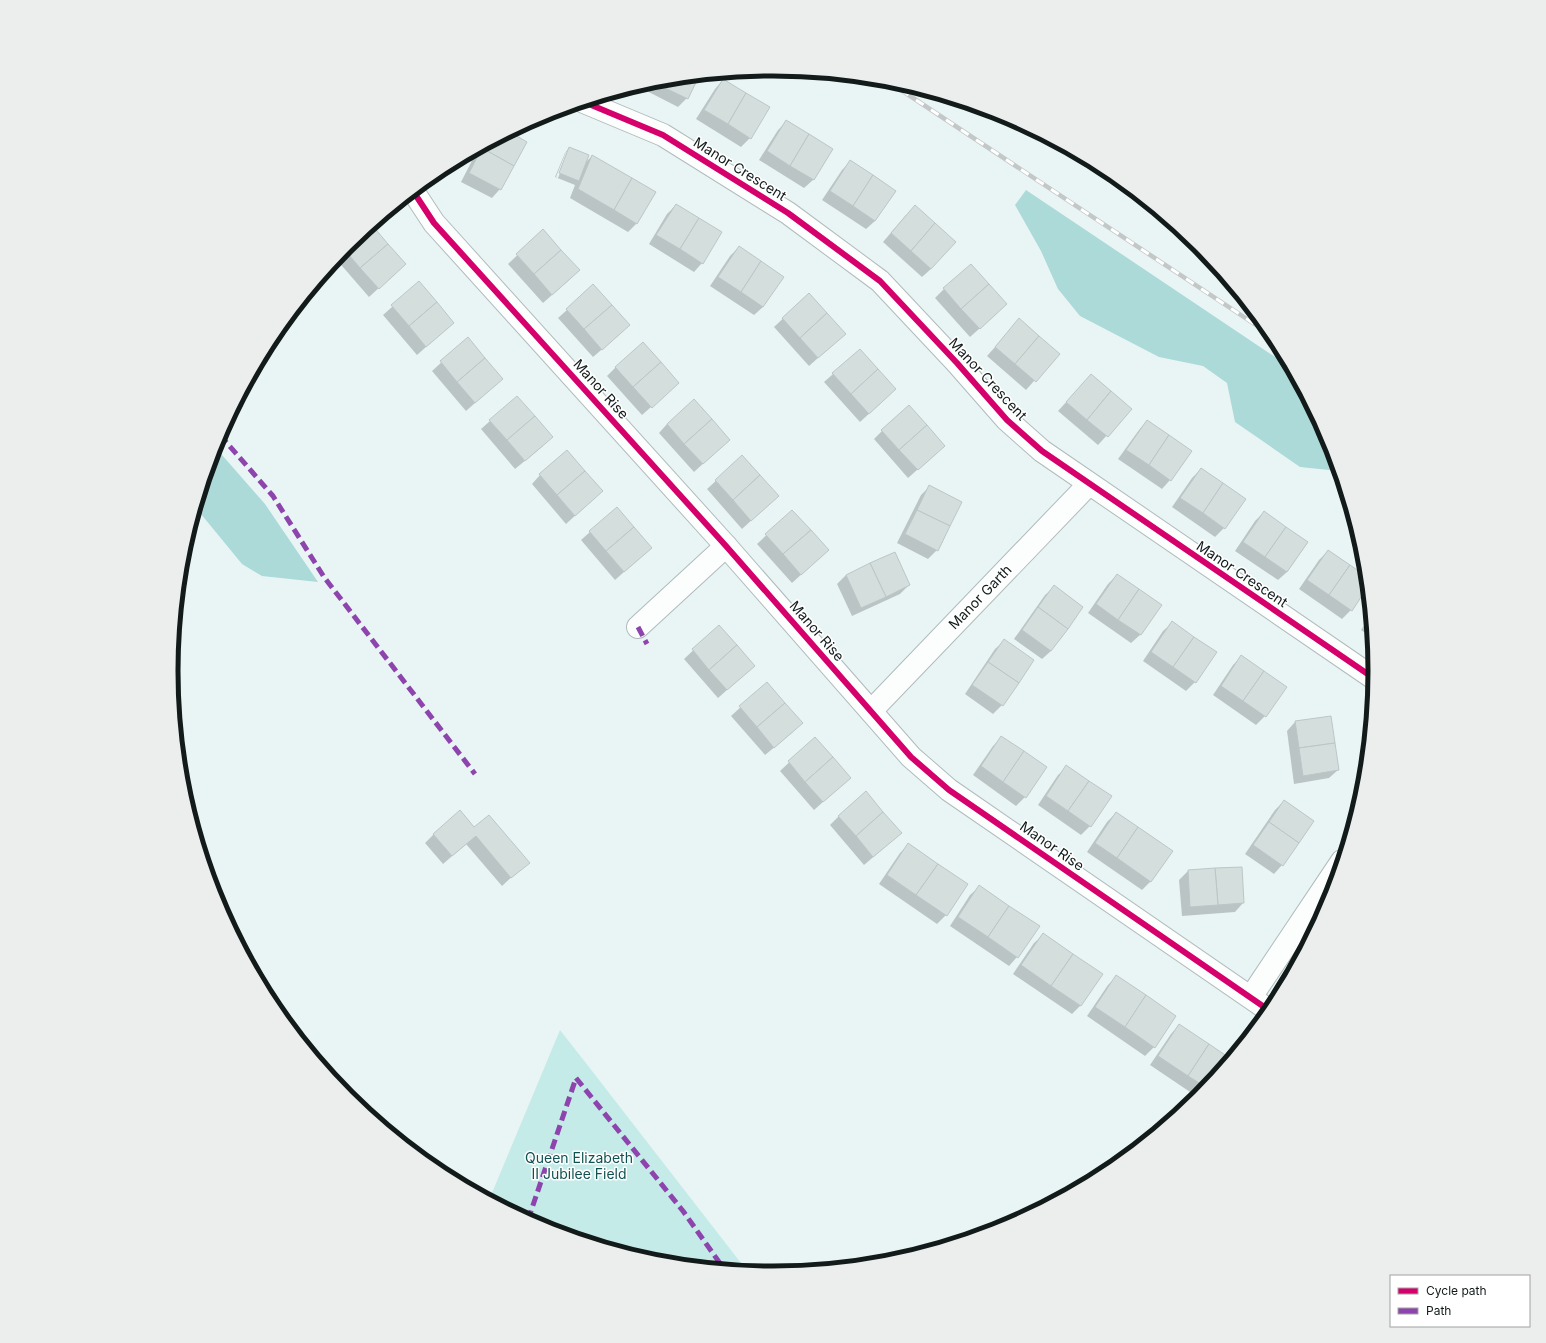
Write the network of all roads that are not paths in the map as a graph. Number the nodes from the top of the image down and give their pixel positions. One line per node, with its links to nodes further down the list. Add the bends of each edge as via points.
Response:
1 (591, 105): 3 (street, Manor Crescent, via 664,135 788,214 880,281 1007,420 1042,451)
2 (416, 195): 4 (street, Manor Rise, via 434,223)
3 (1089, 484): 6 (street, Manor Crescent); 7 (street, Manor Garth)
4 (726, 546): 5 (street); 7 (street, Manor Rise)
5 (638, 627)
6 (1368, 674)
7 (871, 711): 9 (street, Manor Rise, via 911,757 949,790)
8 (1332, 876): 9 (street)
9 (1251, 997): 10 (street, Manor Rise)
10 (1264, 1007)

